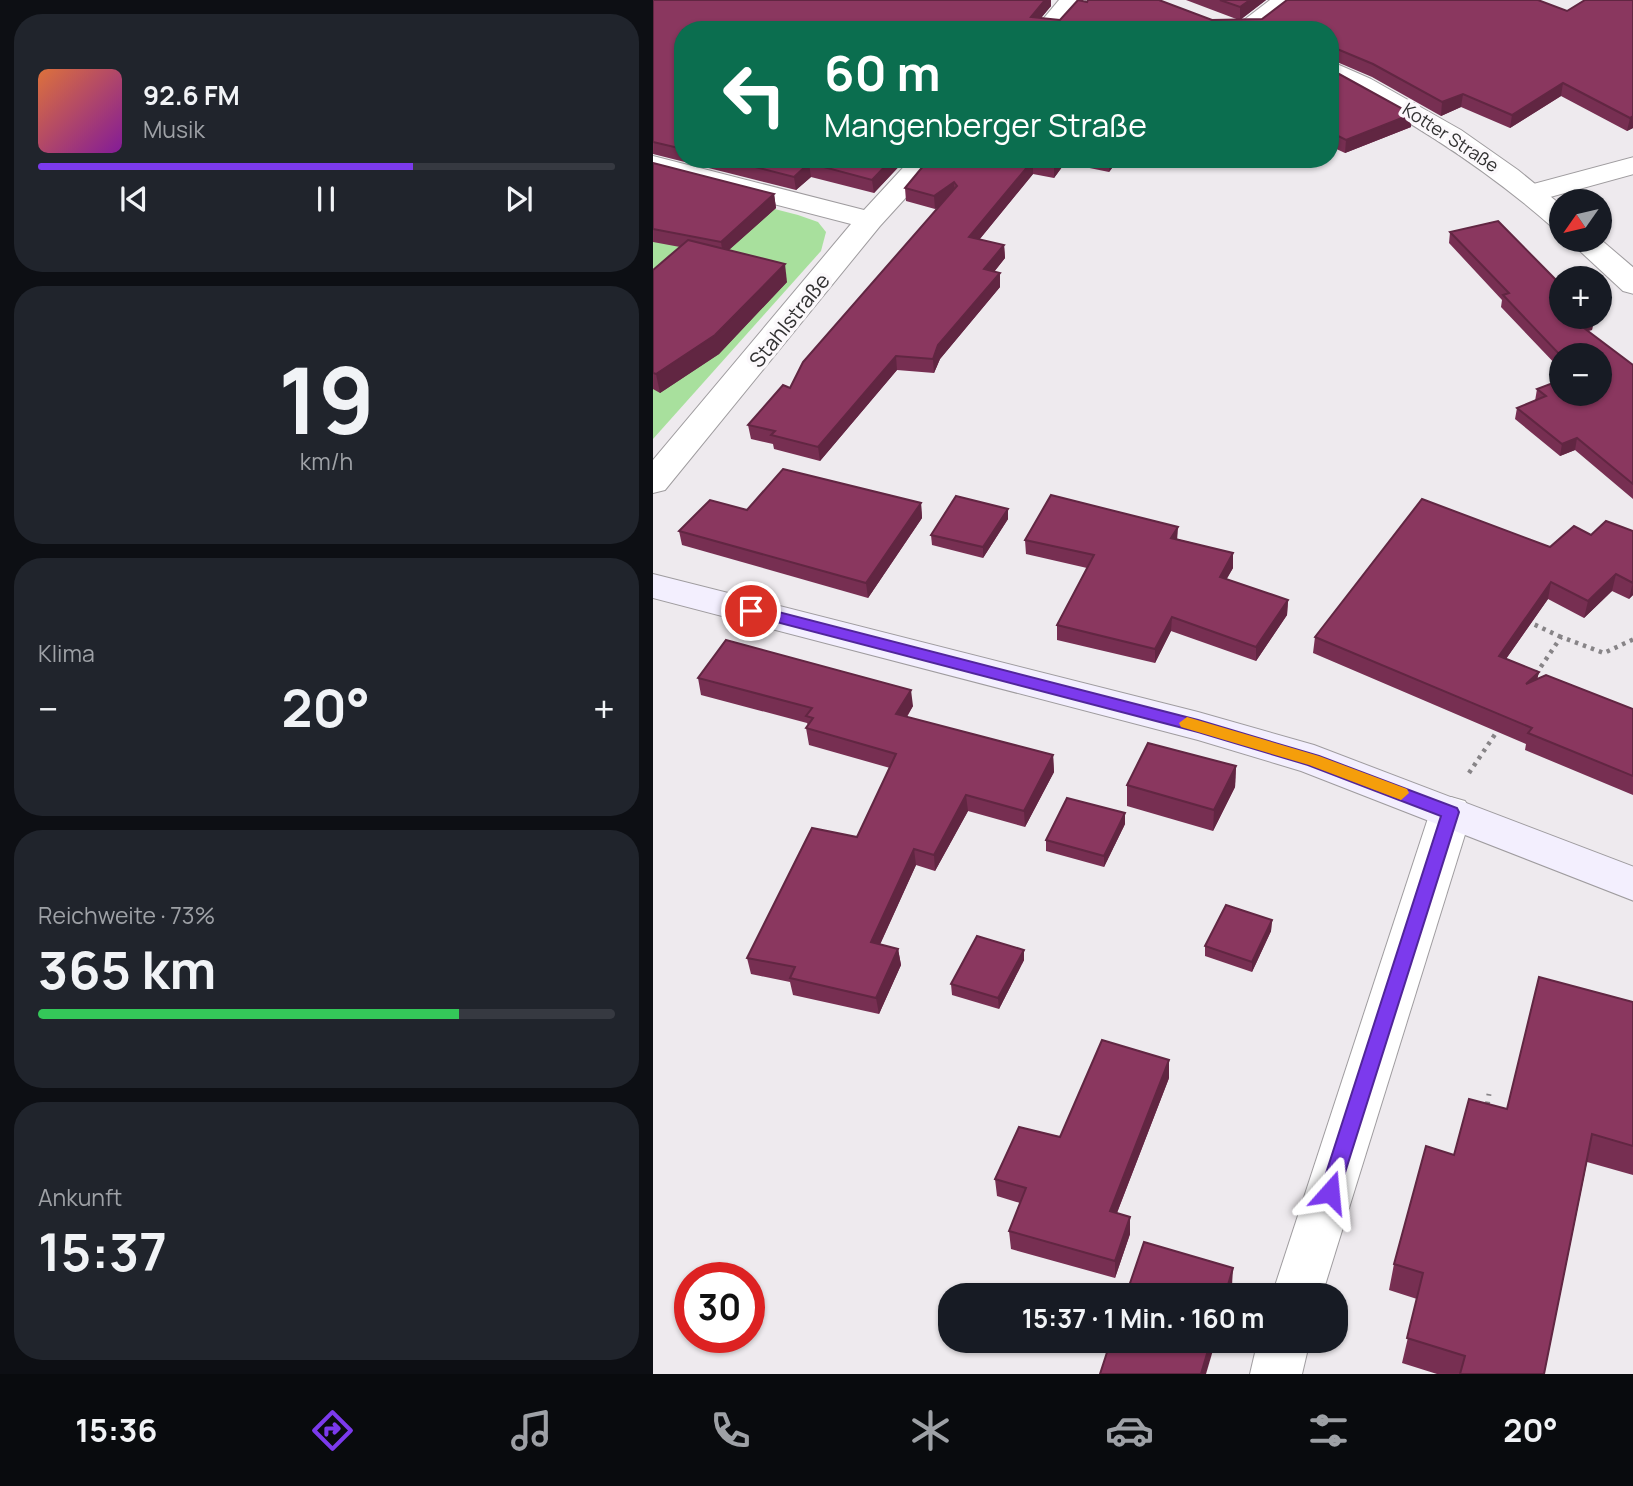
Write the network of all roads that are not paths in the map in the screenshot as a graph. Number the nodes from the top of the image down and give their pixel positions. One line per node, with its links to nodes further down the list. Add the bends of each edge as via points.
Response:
1 (1073, 0): 3 (street)
2 (1286, 0): 4 (street)
3 (1054, 21)
4 (1248, 21)
5 (1339, 74): 9 (street, Kotter Straße, via 1440,128)
6 (653, 164): 11 (street)
7 (1633, 165): 9 (street)
8 (918, 168): 11 (street, Stahlstraße)
9 (1532, 193): 10 (street, Kotter Straße)
10 (1549, 209)
11 (869, 220): 14 (street, Stahlstraße)
12 (1596, 252): 13 (street)
13 (1633, 285)
14 (653, 482)
15 (653, 586): 16 (main road, via 1314,760)
16 (1460, 793): 17 (main road); 18 (street)
17 (1633, 885)
18 (1301, 1283)
19 (1281, 1353): 20 (street)
20 (1276, 1374)

